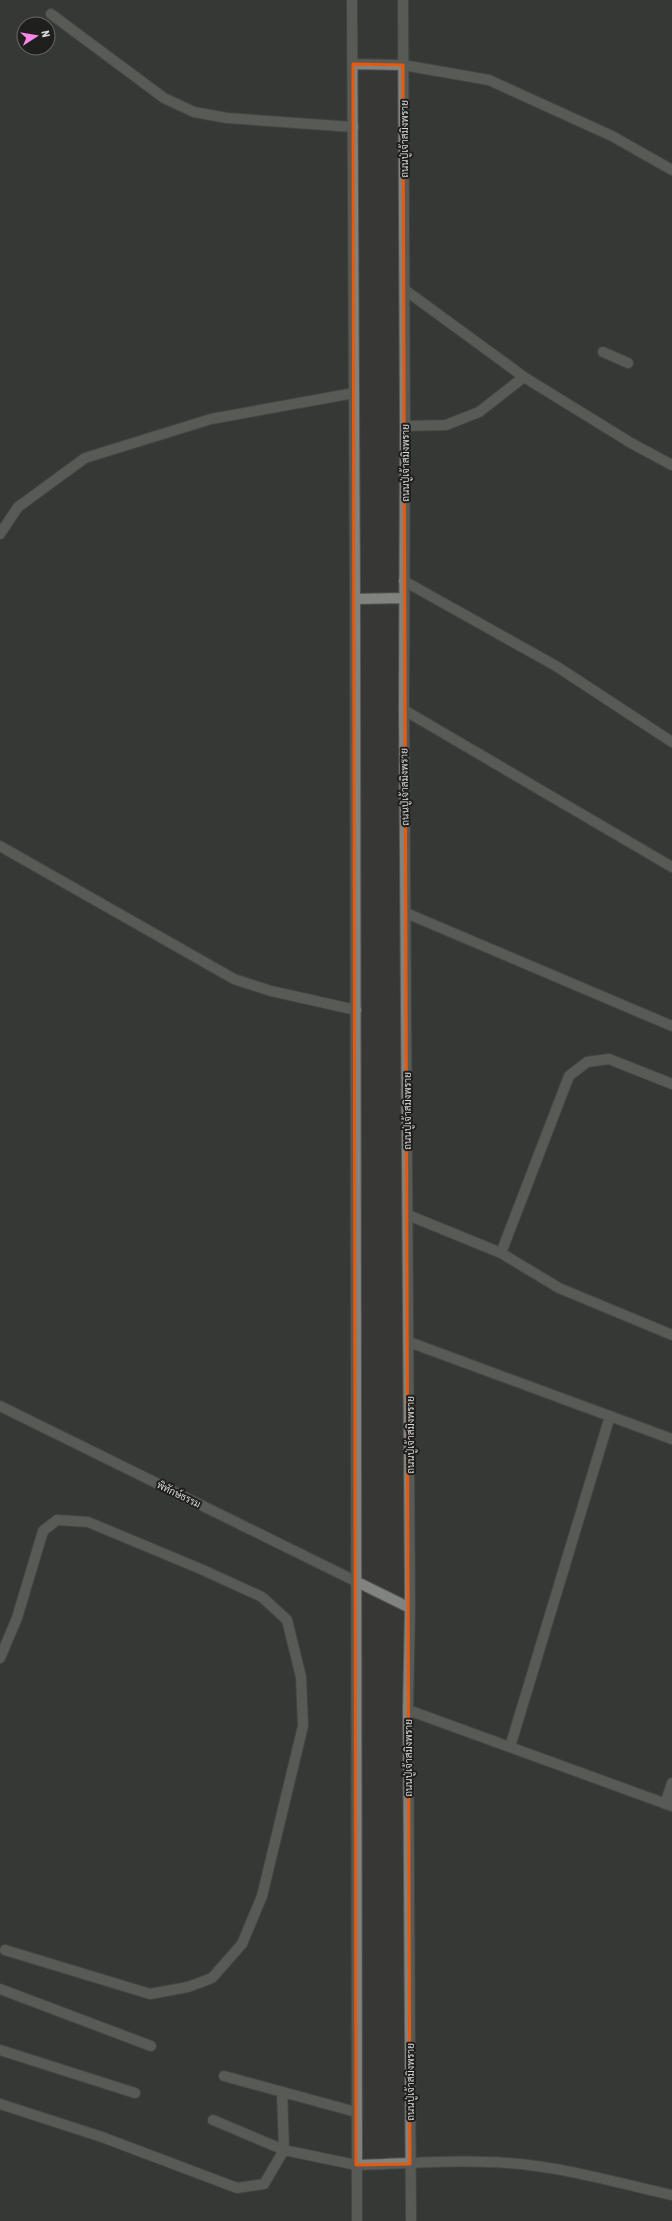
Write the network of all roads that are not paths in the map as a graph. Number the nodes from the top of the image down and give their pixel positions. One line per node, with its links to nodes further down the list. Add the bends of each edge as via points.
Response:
1 (352, 0): 4 (main road)
2 (403, 0): 5 (main road, ถนนปู่เจ้าสมิงพราย)
3 (51, 14): 6 (main road, via 164,98 194,112 227,118)
4 (353, 64): 5 (main road); 6 (main road)
5 (403, 65): 7 (main road, via 489,80 612,136); 8 (main road, ถนนปู่เจ้าสมิงพราย)
6 (353, 127): 12 (main road)
7 (672, 170)
8 (405, 290): 11 (main road); 13 (main road, ถนนปู่เจ้าสมิงพราย)
9 (603, 352): 10 (main road)
10 (628, 363)
11 (524, 377): 13 (main road, via 479,412 446,425); 14 (main road, via 631,443)
12 (354, 393): 15 (main road, via 211,419 85,458 18,507); 18 (main road)
13 (406, 426): 16 (main road, ถนนปู่เจ้าสมิงพราย)
14 (672, 465)
15 (0, 534)
16 (404, 581): 17 (main road, ถนนปู่เจ้าสมิงพราย); 20 (main road, via 556,666)
17 (404, 598): 18 (main road); 19 (main road, ถนนปู่เจ้าสมิงพราย)
18 (356, 599): 24 (main road)
19 (404, 710): 22 (main road); 23 (main road, ถนนปู่เจ้าสมิงพราย)
20 (672, 742)
21 (0, 846): 24 (main road, via 234,978 271,992)
22 (672, 866)
23 (406, 913): 25 (main road); 27 (main road, ถนนปู่เจ้าสมิงพราย)
24 (356, 1010): 34 (main road)
25 (672, 1026)
26 (672, 1084): 28 (main road, via 609,1059 587,1062 569,1076)
27 (408, 1216): 28 (main road); 30 (main road, ถนนปู่เจ้าสมิงพราย)
28 (501, 1253): 29 (main road, via 559,1288)
29 (672, 1335)
30 (409, 1342): 32 (main road); 35 (main road, ถนนปู่เจ้าสมิงพราย)
31 (0, 1406): 34 (main road, พิทักษ์ธรรม)
32 (610, 1416): 33 (main road); 38 (main road)
33 (672, 1440)
34 (358, 1581): 35 (main road, พิทักษ์ธรรม); 49 (main road)
35 (410, 1608): 37 (main road, ถนนปู่เจ้าสมิงพราย)
36 (0, 1658): 41 (main road, via 17,1618 43,1531 57,1520 88,1522 262,1597 286,1620 301,1677 302,1726 262,1896 242,1944 212,1978 188,1987 150,1994)
37 (408, 1710): 38 (main road); 52 (main road, ถนนปู่เจ้าสมิงพราย)
38 (510, 1747): 40 (main road)
39 (672, 1783): 40 (main road)
40 (669, 1805)
41 (5, 1950)
42 (0, 1989): 43 (main road)
43 (151, 2046)
44 (0, 2050): 47 (main road)
45 (224, 2076): 46 (main road)
46 (282, 2092): 49 (main road); 51 (main road)
47 (135, 2093)
48 (0, 2104): 51 (main road, via 102,2138 237,2188 264,2184)
49 (356, 2112): 53 (main road)
50 (213, 2120): 51 (main road)
51 (284, 2150): 53 (main road)
52 (410, 2164): 53 (main road); 54 (main road, via 457,2161 560,2169); 56 (main road, ถนนปู่เจ้าสมิงพราย)
53 (356, 2165): 55 (main road)
54 (672, 2195)
55 (357, 2221)
56 (411, 2221)

